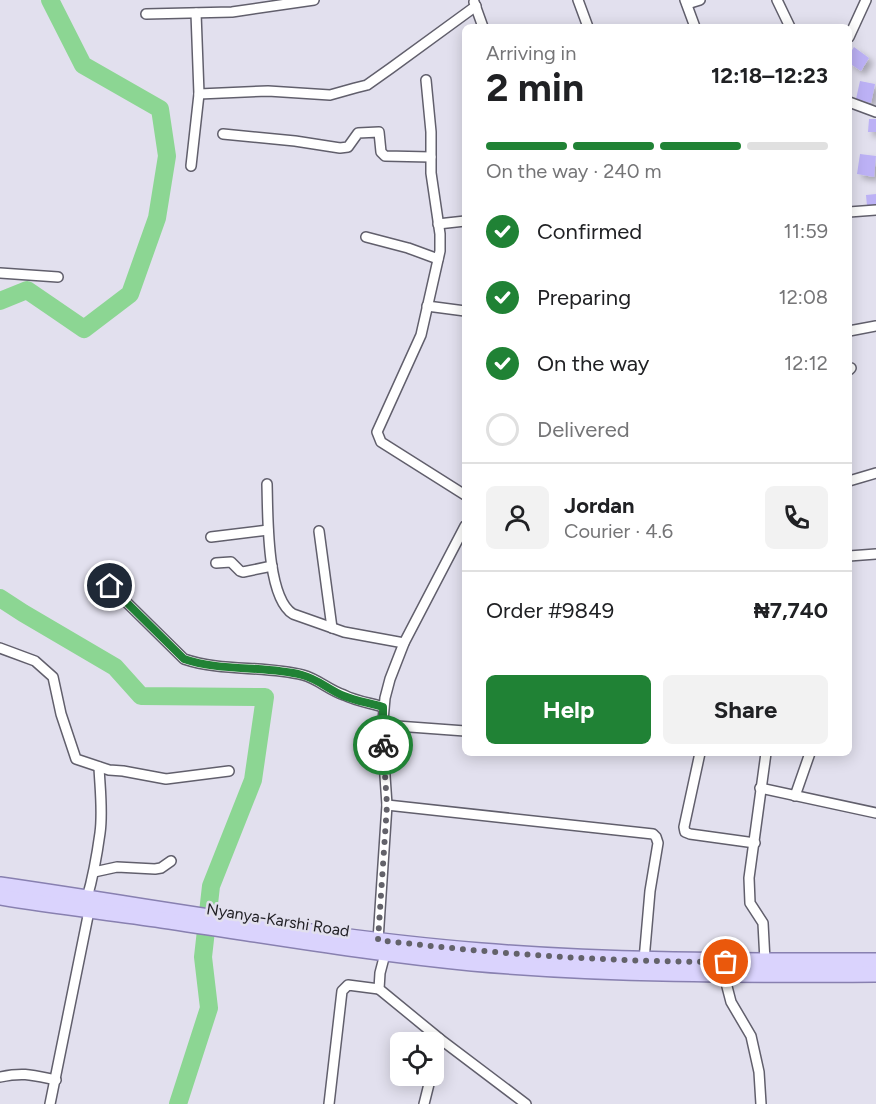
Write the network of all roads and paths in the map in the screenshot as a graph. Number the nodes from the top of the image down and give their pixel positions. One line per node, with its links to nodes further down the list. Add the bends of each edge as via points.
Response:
1 (314, 0): 8 (street)
2 (578, 0): 11 (street)
3 (700, 0): 6 (street)
4 (777, 0): 13 (street)
5 (866, 0): 14 (street)
6 (686, 2): 12 (street)
7 (475, 3): 10 (street); 16 (street, via 367,85 330,95 268,91)
8 (196, 13): 9 (street); 16 (street)
9 (146, 14)
10 (482, 24)
11 (587, 24)
12 (694, 24)
13 (789, 24)
14 (852, 30)
15 (426, 80): 20 (street)
16 (199, 94): 21 (street)
17 (852, 103): 18 (street)
18 (876, 112)
19 (223, 134): 20 (street, via 340,148 348,147 358,133 379,132 385,156)
20 (431, 157): 25 (street)
21 (191, 166)
22 (876, 210): 23 (street)
23 (852, 212)
24 (462, 221): 25 (street)
25 (438, 224): 27 (street)
26 (366, 237): 27 (street)
27 (438, 260): 30 (street)
28 (0, 273): 29 (street)
29 (58, 277)
30 (427, 306): 31 (street); 37 (street, via 421,335 377,432 378,438)
31 (462, 311)
32 (876, 326): 33 (street)
33 (852, 330)
34 (876, 473): 35 (street)
35 (852, 480)
36 (267, 484): 38 (street)
37 (462, 493)
38 (268, 530): 41 (street); 45 (street)
39 (319, 531): 47 (street)
40 (462, 532): 48 (street)
41 (211, 537)
42 (876, 554): 43 (street)
43 (852, 556)
44 (216, 563): 45 (street, via 231,562 243,572)
45 (272, 566): 47 (street, via 286,610)
46 (110, 586): 50 (street, via 184,659 302,675 342,695)
47 (332, 628): 48 (street)
48 (404, 643): 50 (street)
49 (0, 648): 56 (street, via 35,661 48,671 56,684 76,759)
50 (383, 707): 51 (street)
51 (382, 725): 52 (street); 60 (street)
52 (462, 731)
53 (699, 756): 62 (street, via 686,832)
54 (765, 756): 58 (street)
55 (809, 756): 59 (street)
56 (99, 767): 57 (street, via 165,779); 64 (street, via 100,832)
57 (229, 771)
58 (760, 788): 59 (street); 62 (street)
59 (795, 796): 61 (street)
60 (387, 805): 68 (street); 69 (street, via 652,834 658,843)
61 (876, 813)
62 (755, 843): 70 (street, via 749,896 763,922)
63 (171, 861): 64 (street, via 155,869 117,867)
64 (94, 872): 67 (street)
65 (0, 885): 67 (main road, Nyanya-Karshi Road)
66 (0, 897): 67 (main road, Nyanya-Karshi Road)
67 (88, 904): 68 (main road, Nyanya-Karshi Road, via 158,919); 68 (main road, Nyanya-Karshi Road, via 172,910); 78 (street)
68 (381, 947): 69 (main road, Nyanya-Karshi Road); 73 (main road, Nyanya-Karshi Road, via 546,968); 74 (street)
69 (644, 960): 70 (main road, Nyanya-Karshi Road)
70 (765, 961): 71 (main road, Nyanya-Karshi Road)
71 (876, 961)
72 (876, 974): 73 (main road, Nyanya-Karshi Road)
73 (724, 975): 84 (street, via 731,1002 751,1036)
74 (379, 989): 75 (street); 81 (street, via 348,985 342,991)
75 (431, 1032)
76 (444, 1042): 83 (street)
77 (0, 1077): 78 (street, via 25,1073)
78 (56, 1080): 80 (street)
79 (428, 1086): 82 (street)
80 (50, 1104)
81 (329, 1104)
82 (424, 1104)
83 (525, 1104)
84 (761, 1104)

